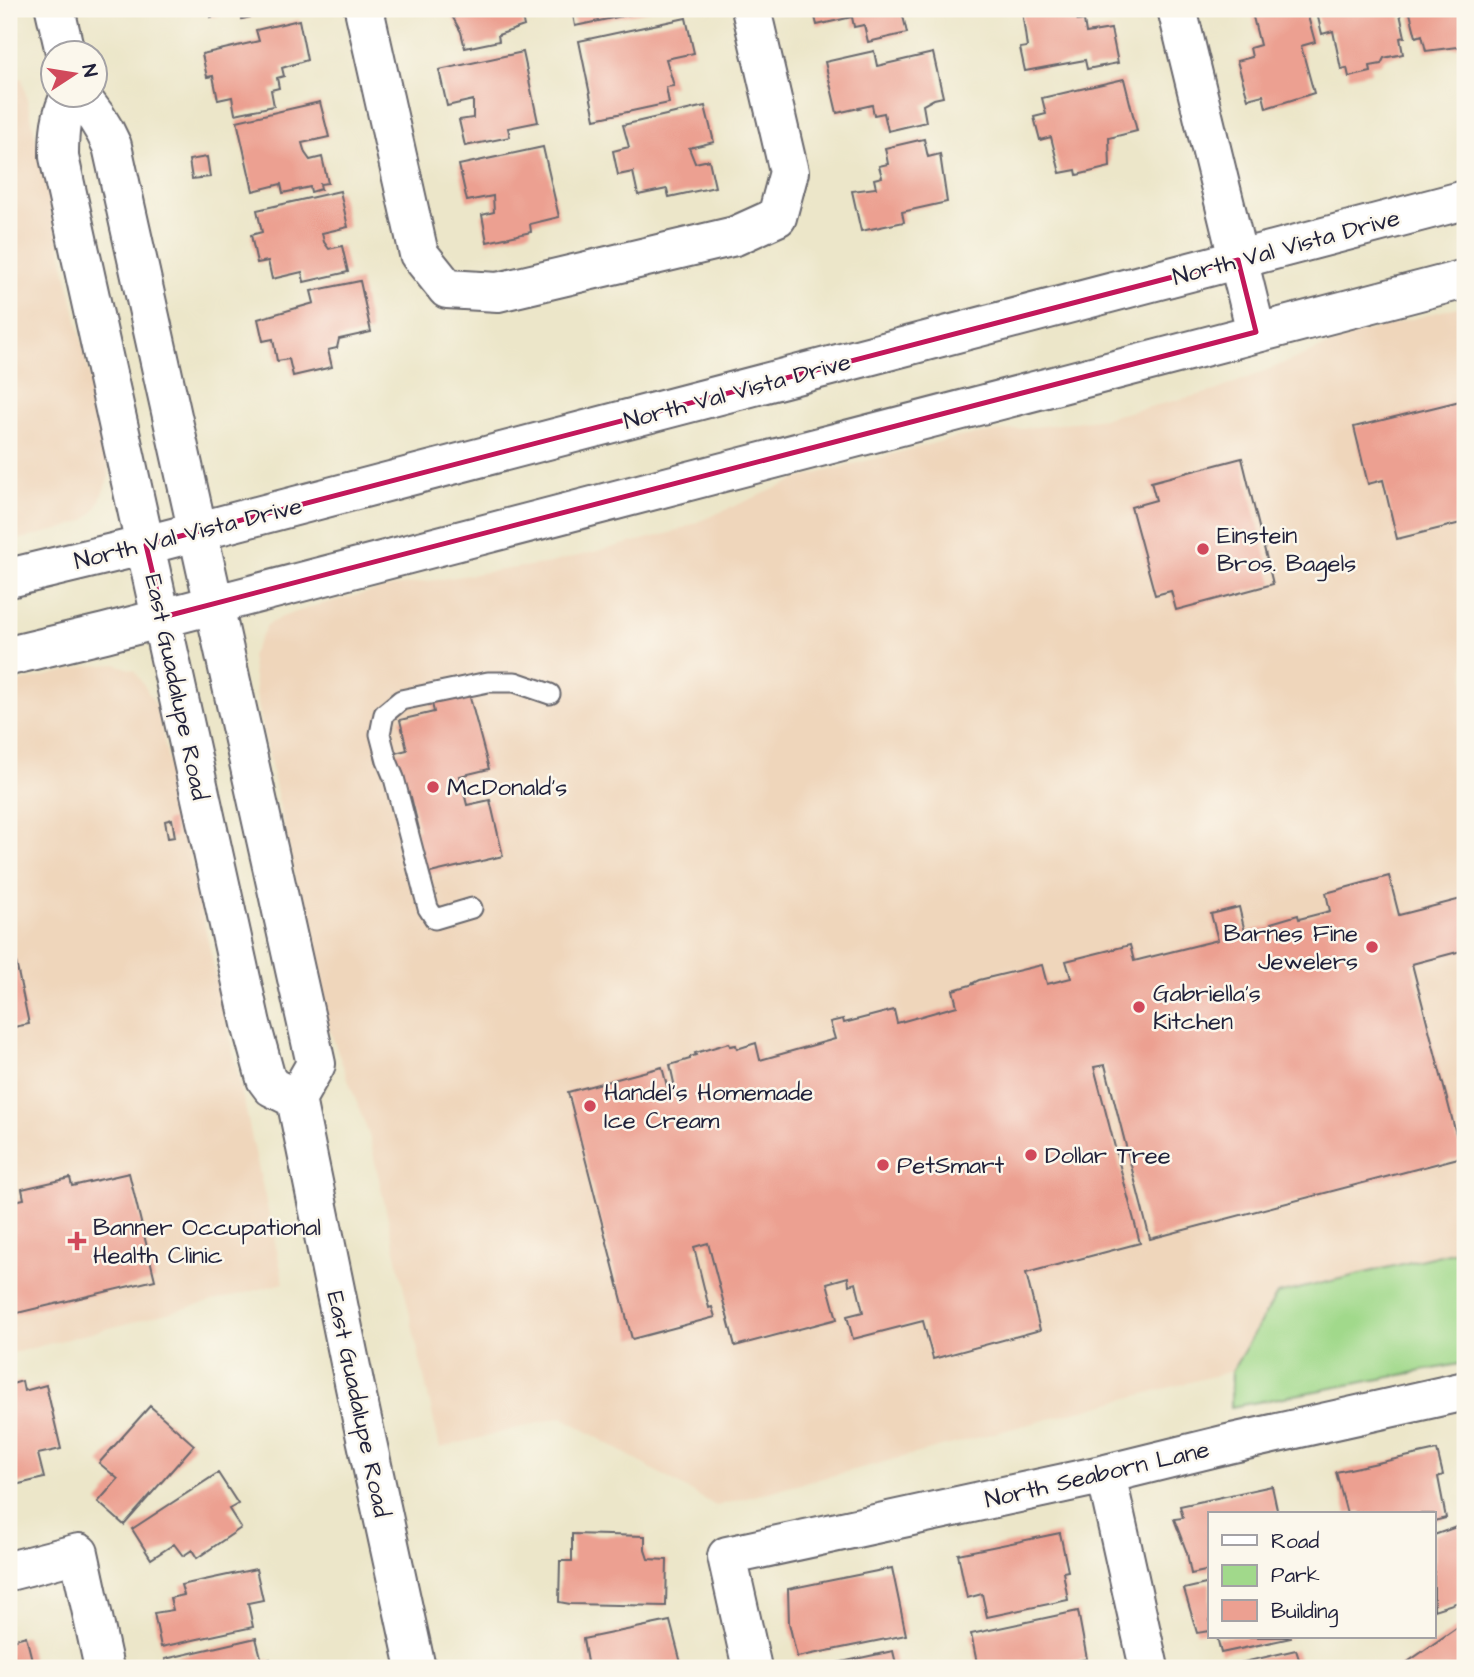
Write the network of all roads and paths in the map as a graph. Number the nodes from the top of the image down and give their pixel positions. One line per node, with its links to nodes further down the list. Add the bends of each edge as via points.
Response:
1 (55, 9): 5 (main road)
2 (364, 9): 3 (main road, via 419,254 447,289 498,292 735,236 778,218 789,173)
3 (751, 9)
4 (1177, 9): 9 (main road)
5 (62, 38)
6 (65, 108): 13 (main road, East Guadalupe Road, via 60,157)
7 (88, 108): 12 (main road, East Guadalupe Road, via 112,146)
8 (1465, 200): 9 (main road, North Val Vista Drive)
9 (1238, 260): 11 (main road); 12 (main road, North Val Vista Drive)
10 (1465, 279): 11 (main road)
11 (1256, 332): 15 (main road)
12 (198, 531): 13 (main road, North Val Vista Drive); 15 (main road, East Guadalupe Road)
13 (146, 545): 14 (main road, North Val Vista Drive); 16 (main road, East Guadalupe Road)
14 (9, 578)
15 (213, 605): 16 (main road); 20 (main road, East Guadalupe Road, via 316,1064)
16 (163, 617): 17 (main road); 20 (main road, East Guadalupe Road, via 261,1068 272,1087)
17 (9, 656)
18 (550, 694): 19 (lane, via 515,682 488,682 401,700 384,714 380,734 428,908 435,919)
19 (472, 908)
20 (296, 1099): 25 (main road, East Guadalupe Road)
21 (1465, 1391): 22 (main road, North Seaborn Lane)
22 (1107, 1474): 26 (main road, North Seaborn Lane, via 727,1556); 27 (main road)
23 (9, 1571): 24 (main road, via 79,1553)
24 (104, 1668)
25 (416, 1668)
26 (752, 1668)
27 (1149, 1668)

